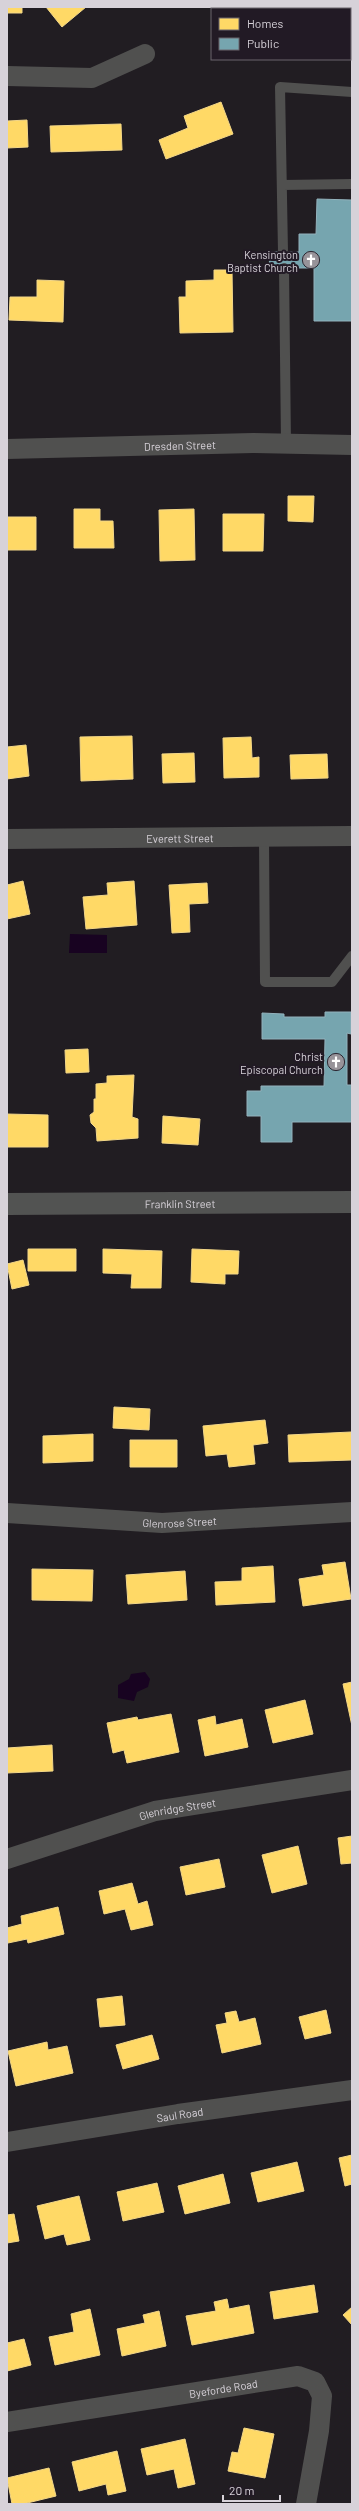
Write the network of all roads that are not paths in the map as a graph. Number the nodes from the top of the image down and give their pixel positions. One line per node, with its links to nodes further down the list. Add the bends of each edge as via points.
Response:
1 (145, 54): 2 (street, via 92,78)
2 (7, 76)
3 (352, 92): 5 (lane, via 280,87)
4 (352, 184): 5 (lane)
5 (282, 185): 6 (lane)
6 (283, 252)
7 (284, 268): 8 (lane)
8 (286, 444): 9 (street, Dresden Street); 10 (street, Dresden Street)
9 (352, 445)
10 (7, 450)
11 (352, 836): 12 (street, Everett Street)
12 (264, 837): 13 (street, Everett Street); 14 (lane, via 264,982 332,982)
13 (7, 839)
14 (352, 956)
15 (352, 1202): 16 (street, Franklin Street)
16 (7, 1204)
17 (352, 1512): 18 (street, Glenrose Street, via 162,1522)
18 (7, 1513)
19 (352, 1780): 20 (street, Glenridge Street, via 155,1812)
20 (7, 1859)
21 (352, 2090): 22 (street, Saul Road, via 160,2116)
22 (7, 2142)
23 (7, 2422): 24 (street, Byeforde Road, via 298,2376 315,2382 322,2396 319,2431)
24 (306, 2504)

